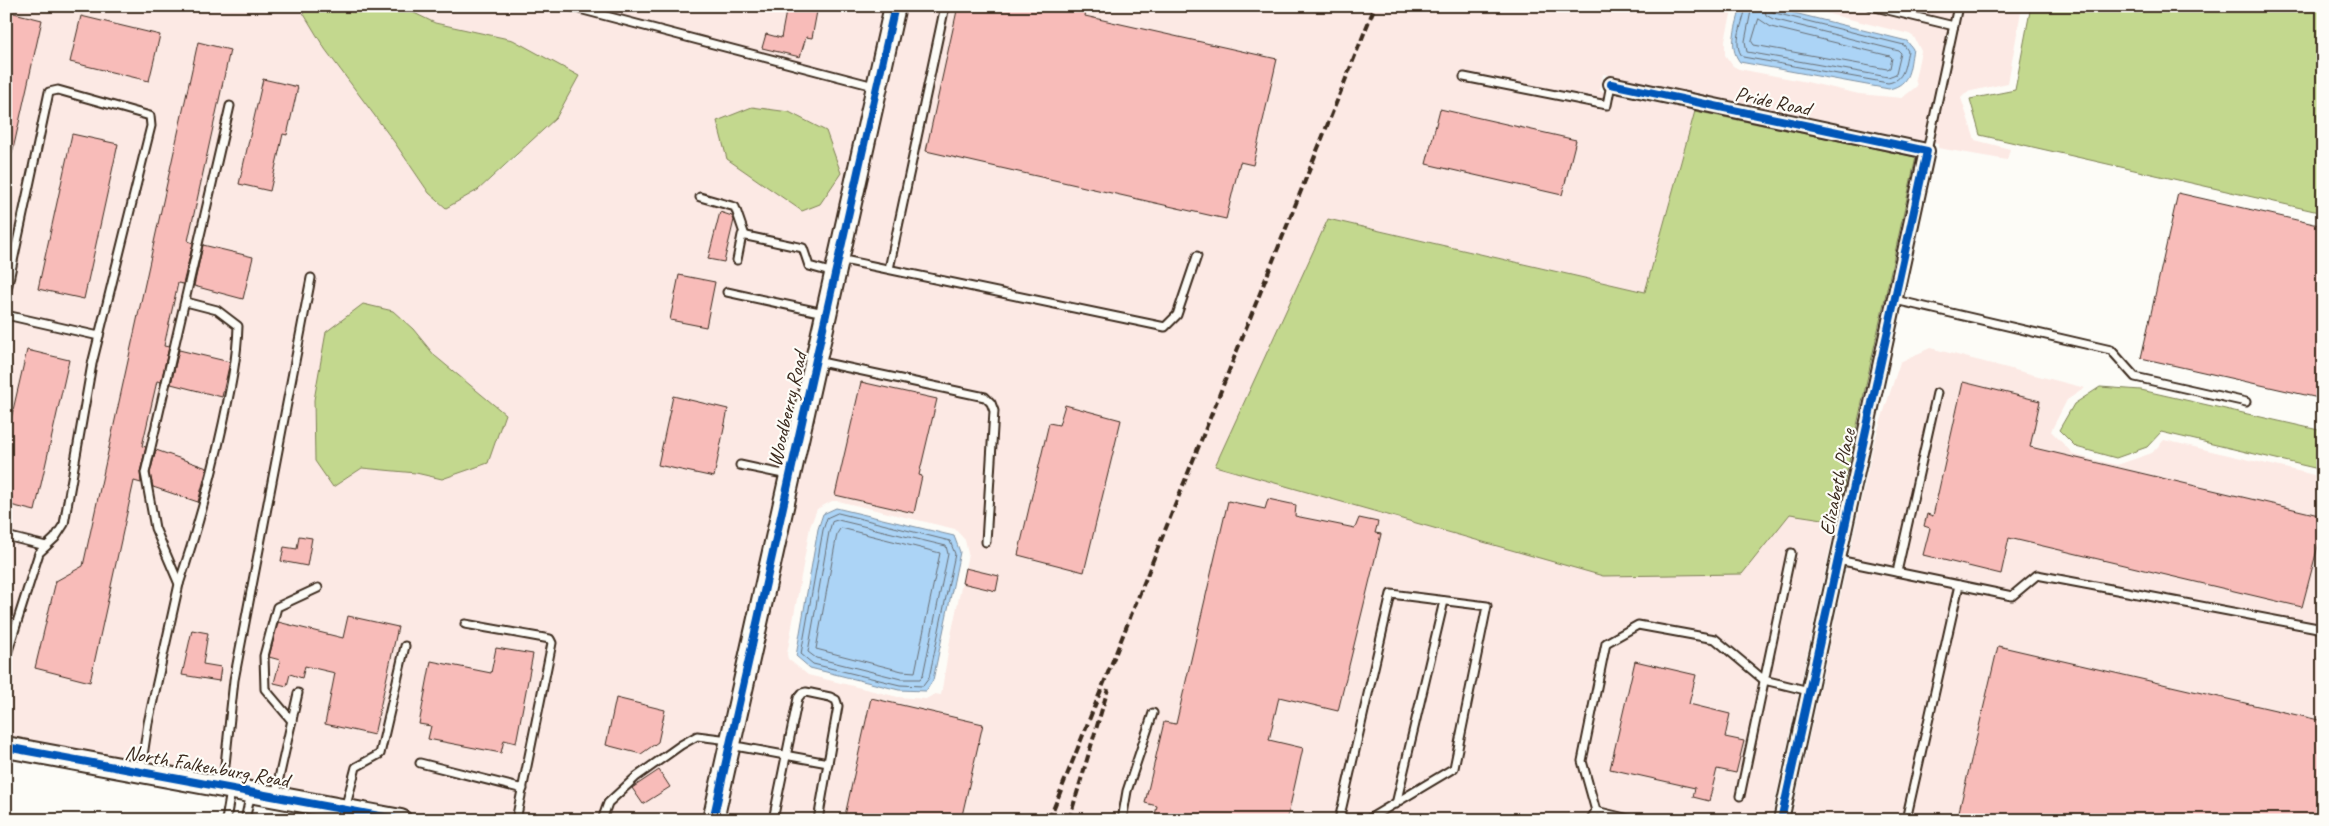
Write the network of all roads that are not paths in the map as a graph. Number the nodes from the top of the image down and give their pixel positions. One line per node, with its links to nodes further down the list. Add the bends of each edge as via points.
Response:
1 (568, 6): 9 (lane)
2 (895, 6): 9 (street, Woodberry Road)
3 (945, 6): 17 (lane)
4 (1871, 6): 6 (lane)
5 (1958, 6): 6 (lane)
6 (1954, 26): 11 (lane)
7 (1464, 77): 8 (lane, via 1607,105)
8 (1611, 84): 11 (street, Pride Road)
9 (877, 87): 16 (street, Woodberry Road)
10 (230, 106): 22 (lane)
11 (1927, 151): 21 (street, Elizabeth Place)
12 (700, 197): 13 (lane, via 735,207)
13 (746, 236): 15 (lane, via 742,235); 16 (lane, via 803,248 809,266)
14 (1197, 256): 17 (lane, via 1177,315 1165,327)
15 (736, 260)
16 (837, 266): 17 (lane); 23 (street, Woodberry Road)
17 (889, 269)
18 (311, 278): 56 (lane, via 234,680)
19 (727, 292): 23 (lane)
20 (6, 294): 25 (lane, via 49,92 58,90 150,116 149,135)
21 (1895, 300): 28 (lane, via 2111,350 2134,377); 35 (street, Elizabeth Place)
22 (186, 302): 37 (lane, via 145,473 155,528); 37 (lane, via 217,310 238,326 237,359 213,469)
23 (826, 314): 26 (street, Woodberry Road)
24 (6, 315): 25 (lane)
25 (99, 336): 33 (lane, via 64,524)
26 (816, 361): 30 (street, Woodberry Road); 32 (lane, via 985,397 991,403 994,411)
27 (1937, 393): 36 (lane)
28 (2246, 402)
29 (740, 465): 30 (lane)
30 (790, 476): 50 (street, Woodberry Road)
31 (6, 536): 33 (lane)
32 (986, 542)
33 (46, 546): 44 (lane, via 39,553)
34 (1791, 553): 45 (lane)
35 (1838, 560): 36 (lane); 46 (street, Elizabeth Place)
36 (1897, 572): 38 (lane)
37 (179, 584): 55 (lane, via 148,723)
38 (1959, 585): 42 (lane, via 2012,596 2037,575); 77 (lane)
39 (318, 588): 49 (lane, via 277,607 264,656 265,689)
40 (1444, 601): 60 (lane); 60 (lane, via 1487,606 1454,768); 72 (lane, via 1391,594)
41 (465, 624): 57 (lane, via 550,639 552,643)
42 (2323, 629)
43 (405, 646): 61 (lane, via 380,754 356,767)
44 (6, 657)
45 (1764, 680): 46 (lane); 59 (lane); 62 (lane, via 1716,639 1638,625 1606,643 1582,761)
46 (1809, 690): 76 (street, Elizabeth Place)
47 (298, 693): 49 (lane)
48 (1153, 713): 71 (lane, via 1127,790)
49 (292, 721): 58 (lane)
50 (731, 743): 52 (lane); 67 (lane, via 697,736 636,777 608,803); 68 (street, Woodberry Road)
51 (6, 747): 55 (street, North Falkenburg Road)
52 (786, 756): 54 (lane); 54 (lane, via 798,698 806,692 830,696 838,706); 69 (lane)
53 (420, 763): 57 (lane)
54 (828, 764): 70 (lane)
55 (141, 772): 56 (street, North Falkenburg Road)
56 (235, 789): 58 (street, North Falkenburg Road); 63 (lane); 64 (lane)
57 (523, 789): 66 (lane)
58 (275, 796): 61 (street, North Falkenburg Road)
59 (1740, 796)
60 (1396, 804): 73 (lane)
61 (345, 809): 65 (street, North Falkenburg Road)
62 (1596, 811): 74 (lane); 75 (lane)
63 (226, 820)
64 (245, 820)
65 (401, 820)
66 (516, 820)
67 (602, 820)
68 (713, 820)
69 (773, 820)
70 (818, 820)
71 (1122, 820)
72 (1339, 820)
73 (1367, 820)
74 (1590, 820)
75 (1633, 820)
76 (1781, 820)
77 (1906, 820)

